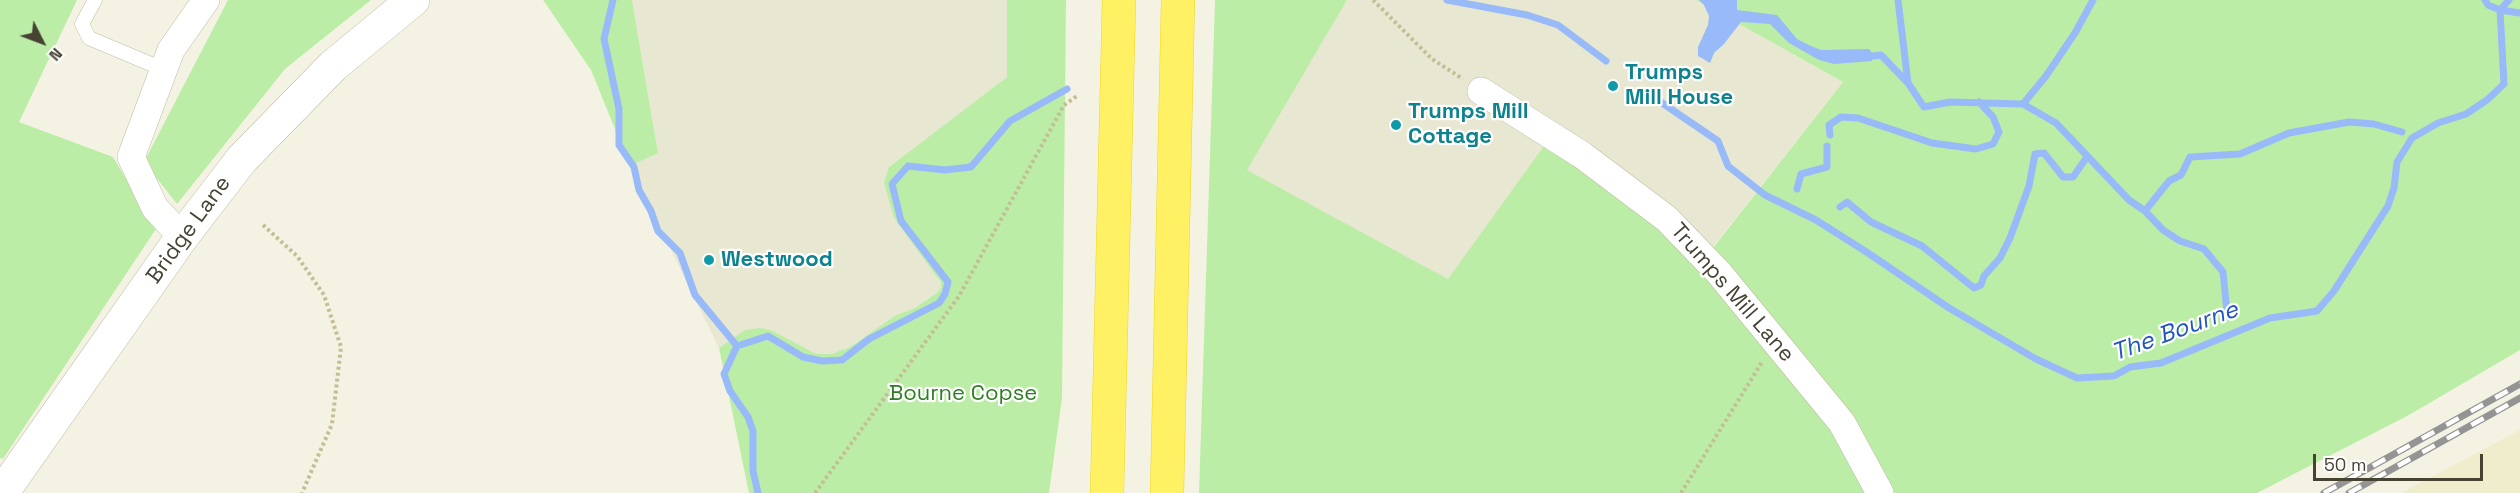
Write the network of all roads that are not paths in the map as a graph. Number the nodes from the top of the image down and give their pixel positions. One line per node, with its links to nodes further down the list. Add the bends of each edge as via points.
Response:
1 (95, 0): 6 (lane, via 82,24 89,38)
2 (206, 0): 6 (street, via 171,50)
3 (413, 0): 8 (street, Bridge Lane, via 333,66 242,159)
4 (1119, 0): 10 (highway)
5 (1178, 0): 11 (highway)
6 (165, 70): 8 (street, via 131,157 155,207)
7 (1481, 90): 12 (street, Trumps Mill Lane, via 1582,155 1667,219 1719,273 1842,423)
8 (182, 237): 9 (street, Bridge Lane)
9 (2, 493)
10 (1107, 493)
11 (1167, 493)
12 (1880, 493)

